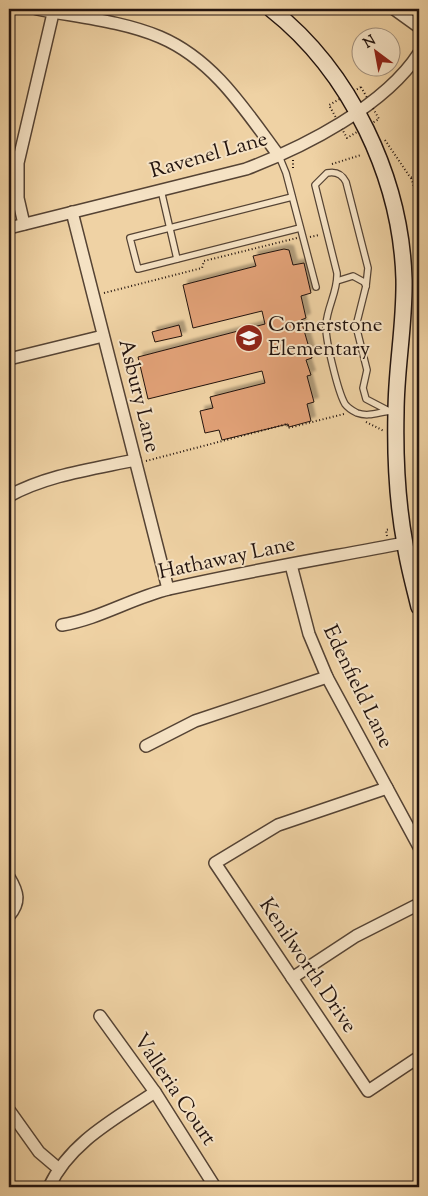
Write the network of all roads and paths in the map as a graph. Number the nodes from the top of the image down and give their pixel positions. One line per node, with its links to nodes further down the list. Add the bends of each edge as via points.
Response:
1 (37, 9): 4 (street)
2 (270, 9): 7 (street, via 310,46)
3 (394, 9): 5 (street)
4 (54, 10): 11 (street, via 133,28 178,46 203,63 224,84); 18 (street, via 18,163 18,198)
5 (419, 27)
6 (419, 54): 7 (street, Ravenel Lane, via 378,99)
7 (357, 112): 11 (street, Ravenel Lane); 31 (street, via 389,186 401,247 403,318)
8 (375, 122): 9 (path)
9 (377, 127)
10 (383, 136): 12 (path)
11 (279, 156): 14 (street, Ravenel Lane, via 246,169); 15 (lane)
12 (410, 177): 13 (path); 16 (path)
13 (419, 180)
14 (161, 190): 17 (street, Ravenel Lane); 20 (lane)
15 (292, 197): 20 (lane); 21 (lane)
16 (419, 198): 23 (path)
17 (72, 212): 18 (street, Ravenel Lane); 29 (street, Asbury Lane)
18 (24, 224): 19 (street, Ravenel Lane)
19 (9, 228)
20 (170, 228): 24 (lane); 24 (lane, via 130,238 138,269)
21 (300, 228): 22 (lane); 24 (lane)
22 (303, 236): 27 (lane); 28 (path, via 204,262 202,268)
23 (419, 246)
24 (177, 259)
25 (337, 281): 26 (lane, via 353,276); 26 (lane, via 315,185 322,176 332,172 343,176 346,182 368,268); 31 (lane, via 326,332 342,396 348,408 357,413 376,415)
26 (366, 286): 31 (lane, via 356,326 367,370 362,388 366,399)
27 (316, 287)
28 (104, 293)
29 (103, 336): 30 (street); 33 (street, Asbury Lane)
30 (9, 359)
31 (392, 411): 35 (street)
32 (348, 413): 33 (path, via 288,428 287,424)
33 (140, 460): 34 (street, via 47,480); 37 (street, Asbury Lane)
34 (9, 496)
35 (404, 543): 36 (street, Hathaway Lane); 38 (street)
36 (291, 565): 37 (street, Hathaway Lane); 40 (street, Edenfield Lane, via 308,634)
37 (168, 589): 39 (street, Hathaway Lane, via 128,601 85,621)
38 (419, 607)
39 (62, 625)
40 (327, 677): 41 (street, via 212,715); 42 (street, Edenfield Lane)
41 (146, 746)
42 (387, 788): 43 (street, Edenfield Lane); 48 (street, Kenilworth Drive, via 278,825 215,863)
43 (416, 834): 44 (street, Edenfield Lane)
44 (419, 847)
45 (9, 877): 47 (street, via 18,898)
46 (419, 904): 48 (street, via 356,936)
47 (9, 916)
48 (292, 978): 50 (street, Kenilworth Drive, via 368,1091)
49 (100, 1016): 51 (street, Valleria Court)
50 (419, 1056)
51 (154, 1092): 53 (street, via 88,1138); 55 (street, Valleria Court)
52 (9, 1110): 53 (street, via 39,1152)
53 (59, 1169): 54 (street)
54 (49, 1187)
55 (215, 1187)

